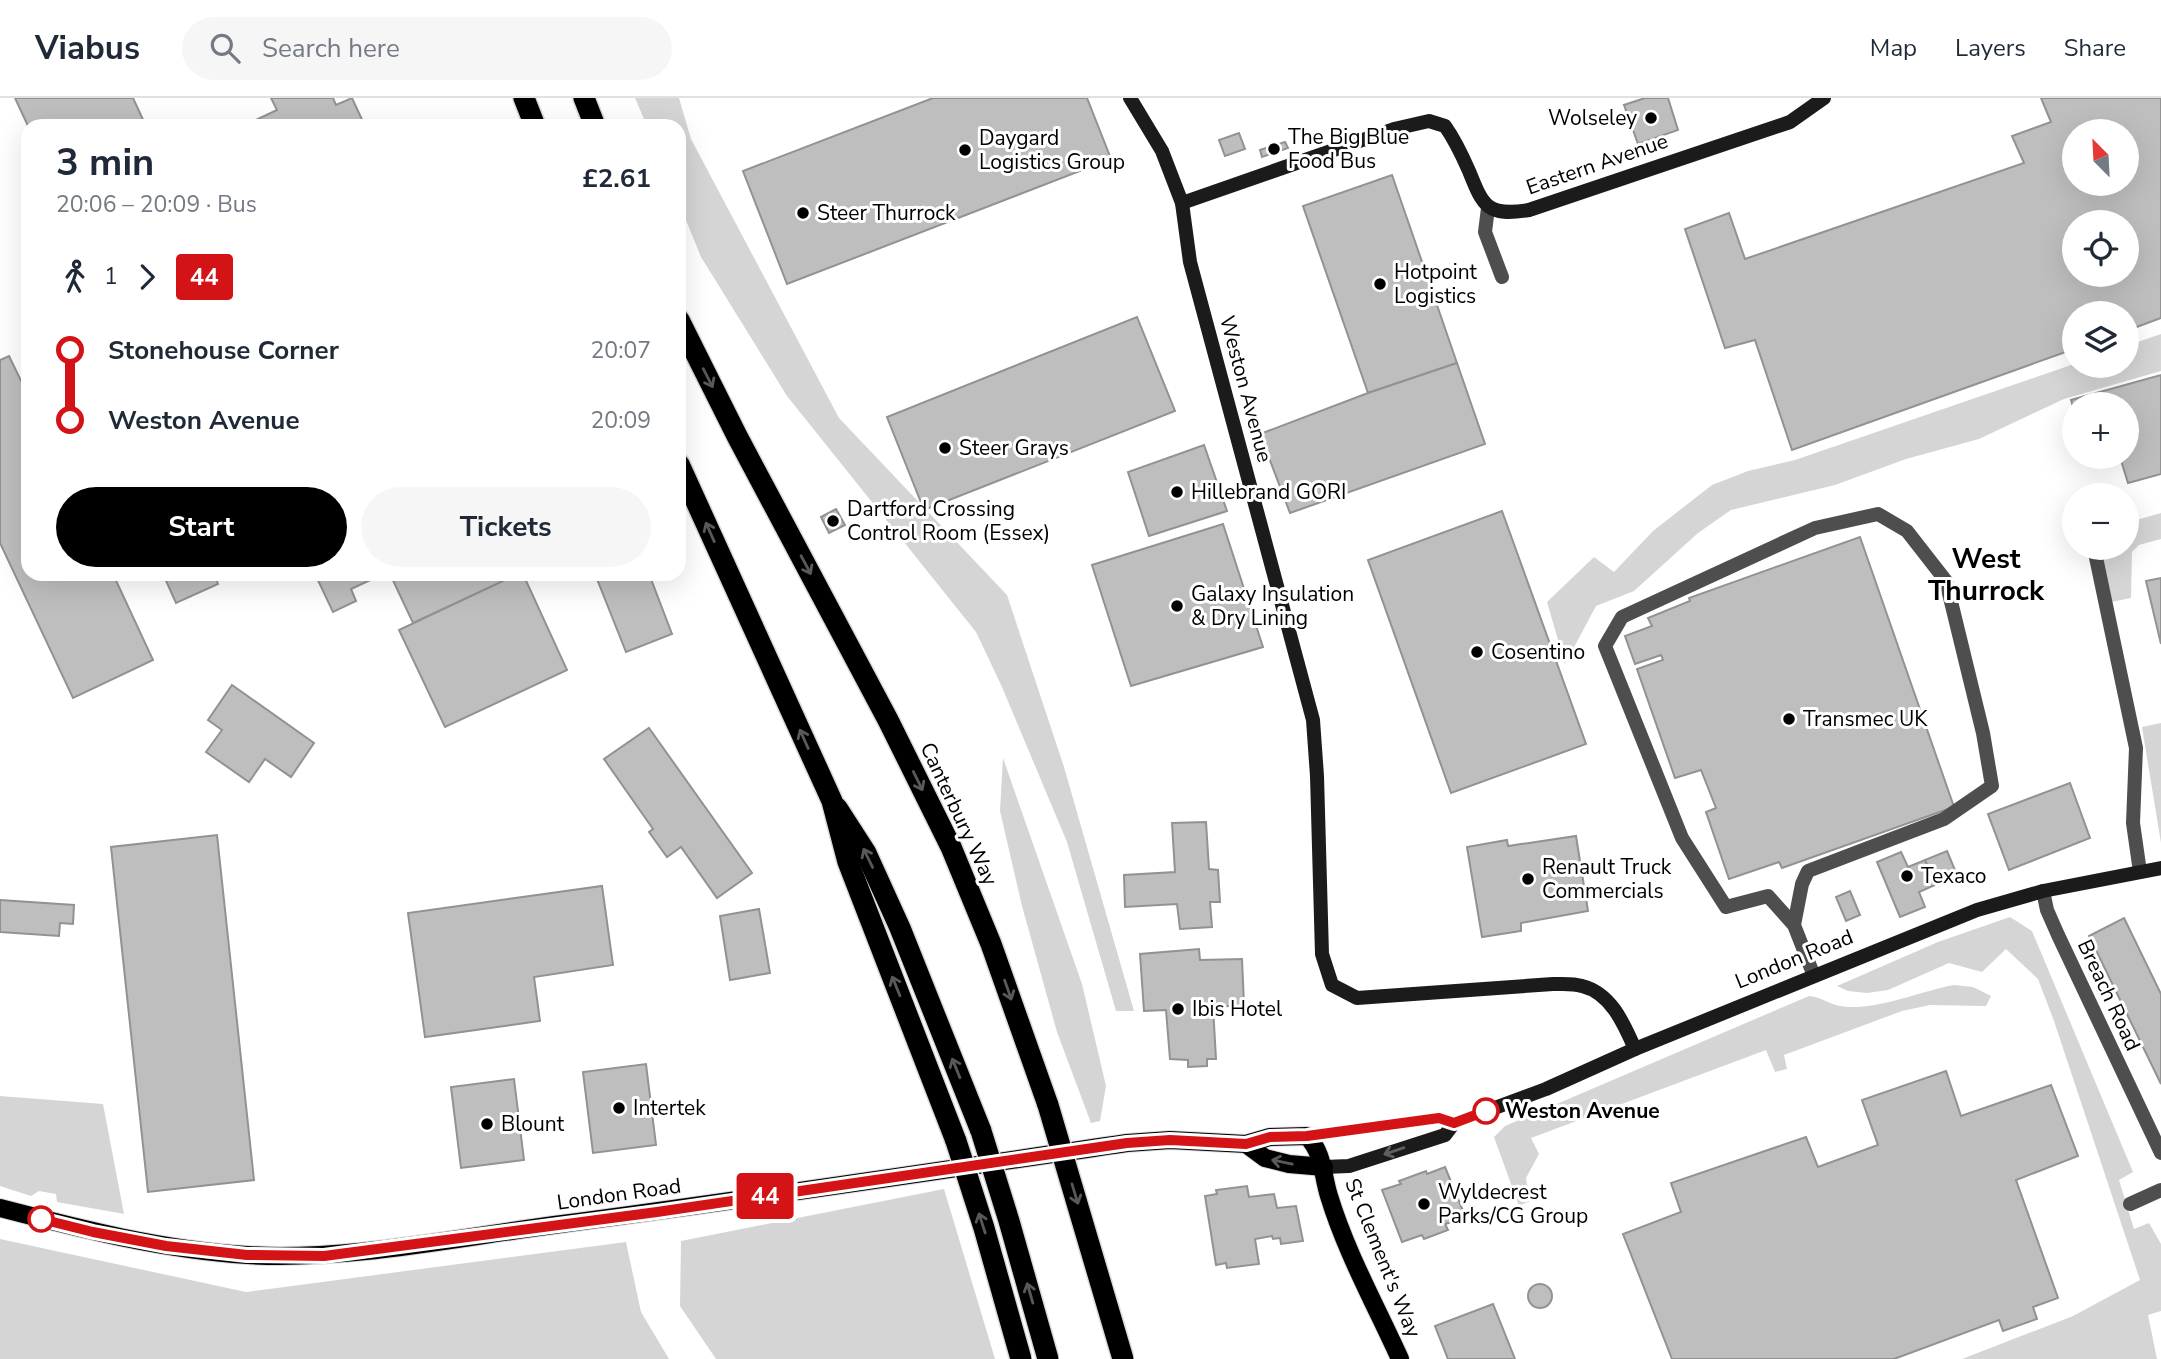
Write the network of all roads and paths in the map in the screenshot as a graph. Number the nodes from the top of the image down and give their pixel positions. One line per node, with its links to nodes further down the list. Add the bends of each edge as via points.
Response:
1 (524, 98): 5 (highway)
2 (584, 98): 6 (highway)
3 (1130, 98): 7 (street, Weston Avenue, via 1162,151)
4 (1824, 98): 8 (street, Eastern Avenue, via 1790,122 1529,210 1510,213)
5 (532, 119)
6 (592, 119)
7 (1182, 204): 8 (street, via 1394,129 1429,121 1445,126); 19 (street, Weston Avenue, via 1190,262 1313,720 1322,954 1332,985 1357,998 1553,984 1583,986 1608,1000)
8 (1488, 208): 9 (street, via 1485,232)
9 (1502, 277)
10 (686, 334): 30 (highway, Canterbury Way, one-way to 30, bridge, via 951,847 1048,1105)
11 (686, 479): 13 (highway, one-way to 11)
12 (2097, 560): 15 (street, via 2136,748 2133,823)
13 (832, 801): 28 (highway, one-way to 13, bridge, via 956,1141 848,862); 29 (highway, one-way to 13, bridge, via 981,1131 900,928 866,853)
14 (2161, 868): 15 (street, London Road)
15 (2140, 872): 16 (street, London Road)
16 (2043, 891): 18 (street, London Road, via 1977,911); 23 (street, Breach Road, via 2058,935)
17 (1794, 925): 17 (street, via 1768,896 1726,906 1682,838 1605,646 1622,617 1815,528 1878,514 1907,531 1946,581 1993,786 1944,819 1808,871); 18 (street)
18 (1814, 976): 19 (street, London Road)
19 (1636, 1049): 20 (street, London Road)
20 (1454, 1123): 21 (street, London Road, via 1439,1118); 24 (street, London Road, one-way to 24, via 1445,1135 1349,1166)
21 (1307, 1136): 22 (main road, London Road, via 1270,1137); 24 (main road, St Clement's Way)
22 (1246, 1144): 24 (main road, London Road, one-way to 22, via 1265,1158); 27 (main road, London Road, via 1127,1143 324,1256 247,1255 166,1246)
23 (2161, 1153)
24 (1324, 1167): 31 (main road, St Clement's Way, via 1344,1234)
25 (2161, 1190): 26 (street)
26 (2130, 1204)
27 (0, 1208)
28 (1021, 1359)
29 (1048, 1359)
30 (1123, 1359)
31 (1401, 1359)

